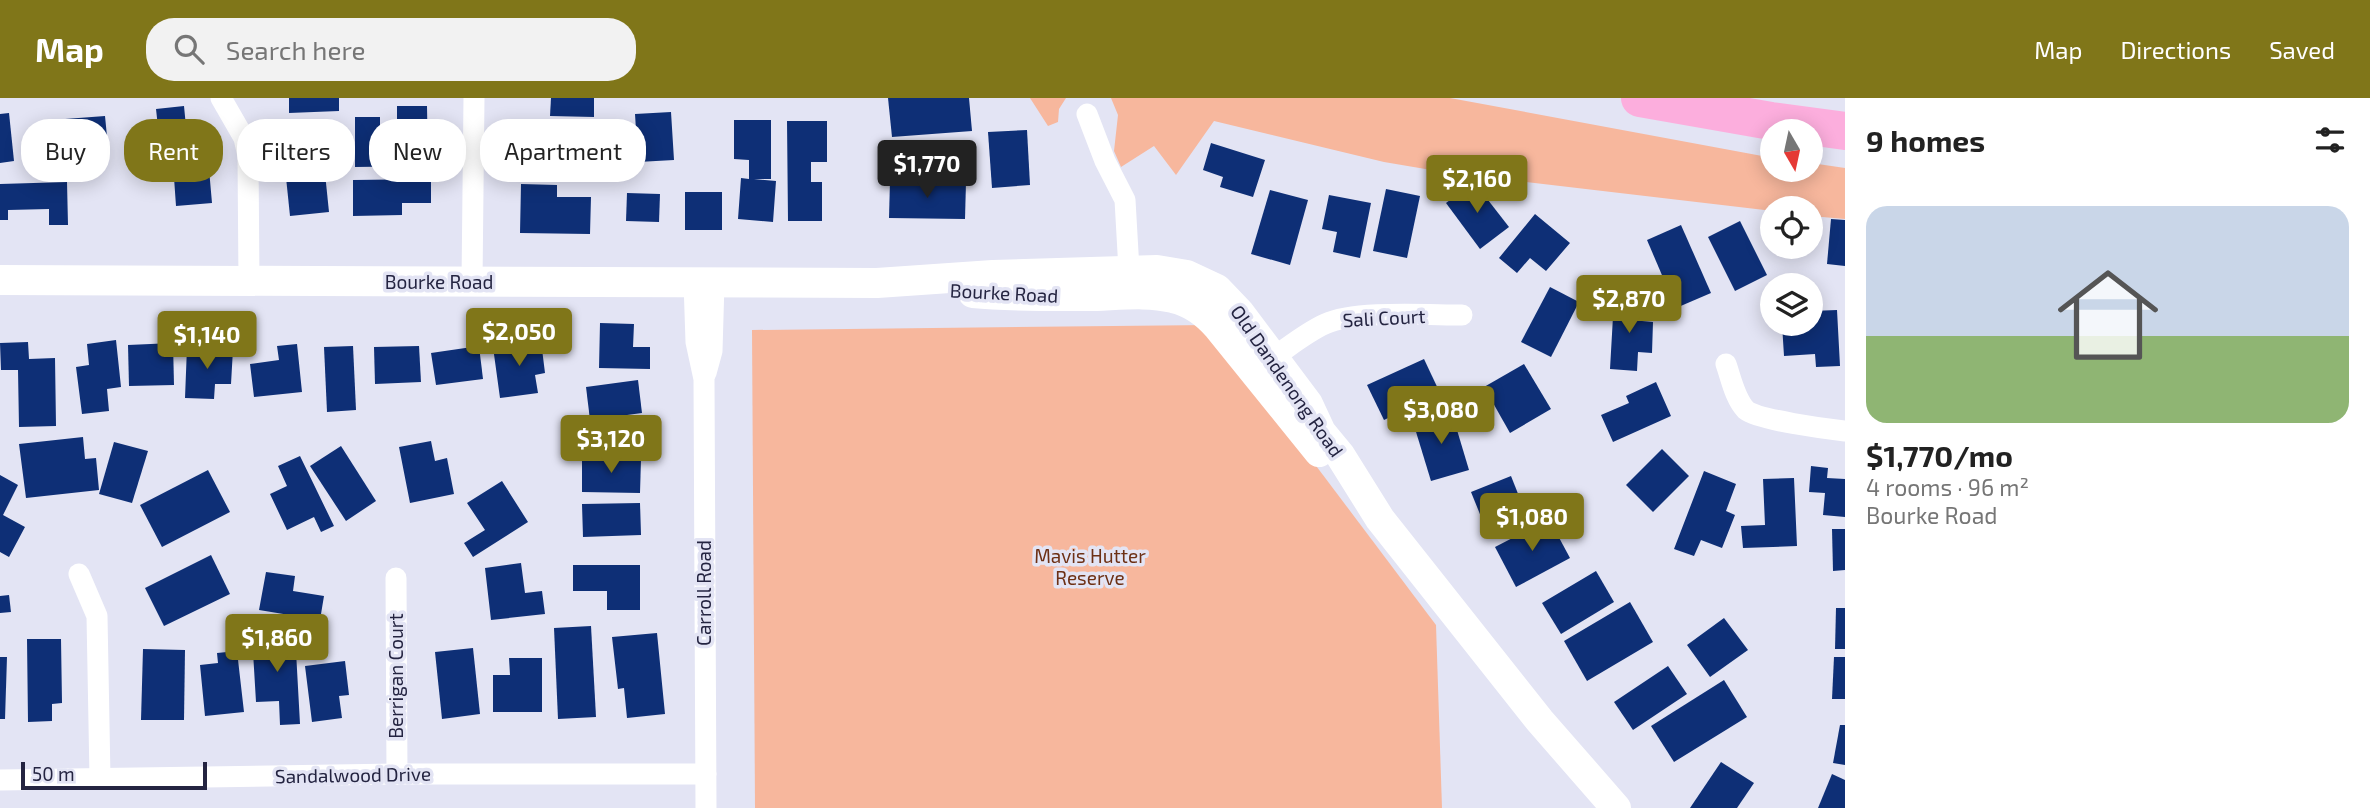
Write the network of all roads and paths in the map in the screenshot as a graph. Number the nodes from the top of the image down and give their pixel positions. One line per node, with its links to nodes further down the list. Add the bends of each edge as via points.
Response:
1 (221, 98): 8 (street, via 244,138 248,156)
2 (474, 98): 7 (street)
3 (1640, 98): 5 (highway)
4 (1087, 114): 10 (street, via 1124,197)
5 (1845, 131)
6 (0, 280): 8 (main road, Bourke Road)
7 (472, 282): 8 (main road, Bourke Road); 9 (main road, Bourke Road)
8 (249, 283)
9 (704, 283): 10 (main road, Bourke Road, via 877,282 993,295); 18 (street, Carroll Road, via 712,351 704,379)
10 (1130, 283): 13 (main road, Old Dandenong Road, via 1171,297 1208,300 1218,327)
11 (1462, 315): 13 (street, Sali Court, via 1338,319)
12 (1726, 364): 14 (street, via 1750,412)
13 (1263, 365): 22 (main road, Old Dandenong Road, via 1308,404 1321,432 1380,519 1540,721)
14 (1845, 431)
15 (79, 574): 19 (street, via 97,616)
16 (396, 579): 17 (street, Berrigan Court)
17 (397, 774): 18 (street, Sandalwood Drive); 19 (street, Sandalwood Drive)
18 (706, 775): 21 (street, Carroll Road)
19 (100, 778): 20 (street, Sandalwood Drive)
20 (0, 780)
21 (706, 808)
22 (1616, 808)

